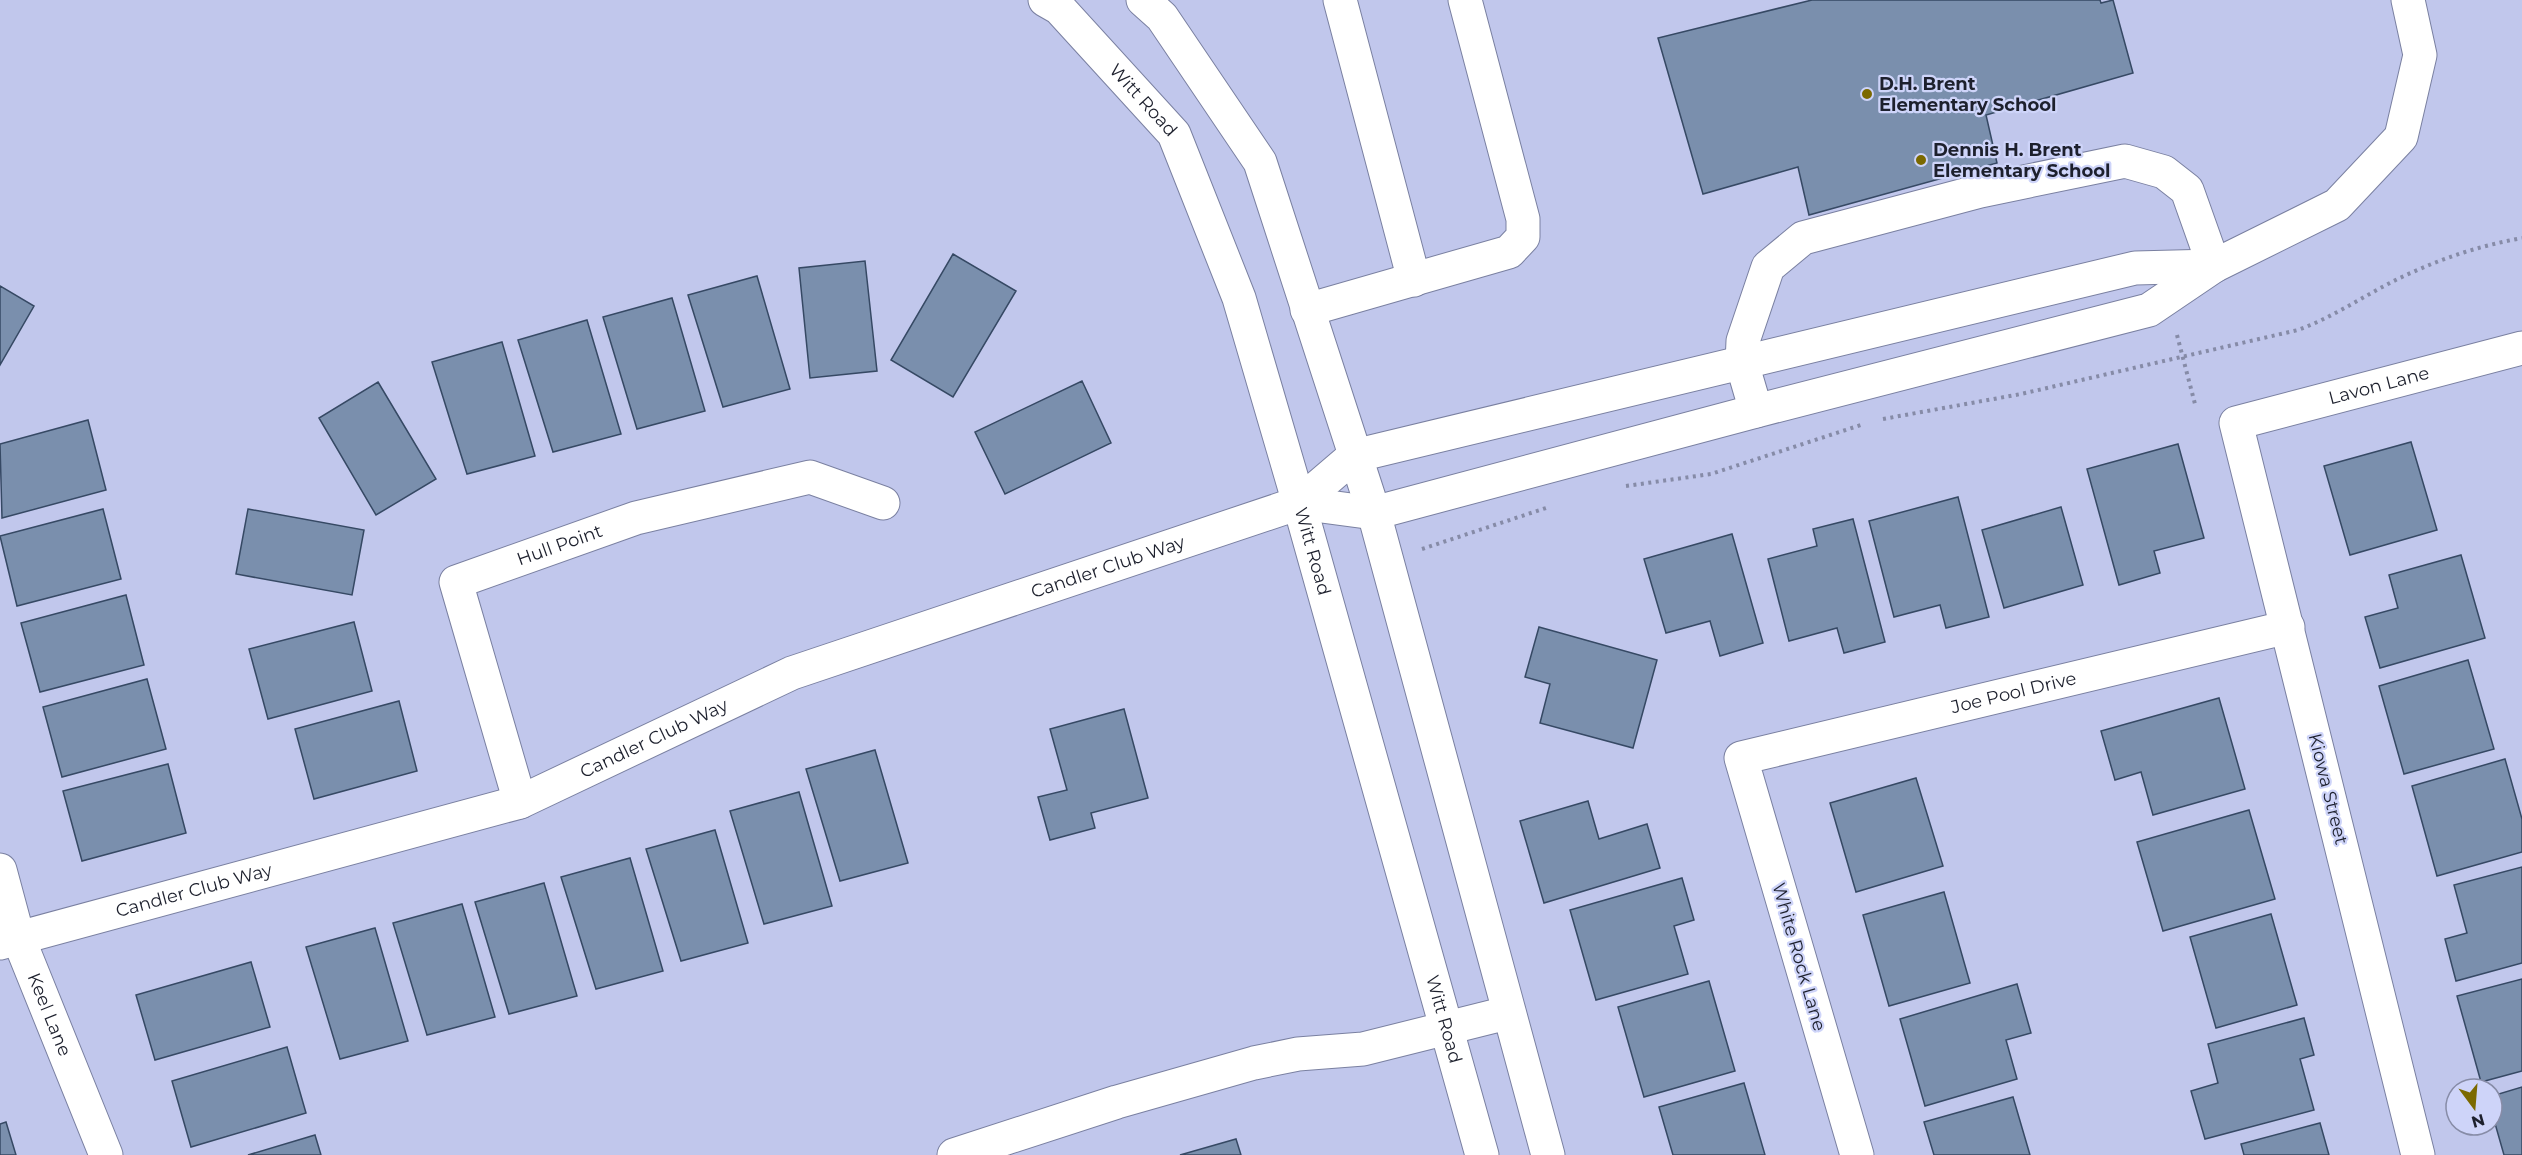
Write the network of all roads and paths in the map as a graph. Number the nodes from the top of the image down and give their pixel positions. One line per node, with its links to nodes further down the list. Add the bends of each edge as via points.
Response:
1 (1045, 0): 20 (street, Witt Road, via 1059,8 1174,134 1239,298)
2 (1143, 0): 9 (street, via 1162,17 1260,162)
3 (1340, 0): 8 (street)
4 (1465, 0): 8 (street, via 1523,219 1523,237 1509,252)
5 (2408, 0): 7 (street, via 2420,55 2401,137 2337,205)
6 (2522, 238): 12 (path, via 2483,245 2412,272 2328,319 2298,330)
7 (2214, 266): 13 (street, via 2135,268); 13 (street, via 2187,190 2164,171 2125,161 1980,191 1803,238 1768,267 1743,341); 15 (street, via 2149,310)
8 (1414, 280): 9 (street)
9 (1307, 310): 17 (street)
10 (2177, 333): 12 (path)
11 (2522, 348): 16 (street, Lavon Lane)
12 (2183, 356): 14 (path); 18 (path, via 2021,394 1876,420 1711,474)
13 (1742, 363): 15 (street); 17 (street)
14 (2195, 404)
15 (1756, 411): 22 (street)
16 (2236, 423): 24 (street, Kiowa Street)
17 (1354, 456): 20 (street); 22 (street)
18 (1619, 487)
19 (884, 503): 26 (street, Hull Point, via 810,477 636,518 456,582)
20 (1299, 503): 22 (street); 26 (street, Candler Club Way, via 792,673); 30 (street, Witt Road)
21 (1555, 505): 23 (path)
22 (1374, 513): 29 (street)
23 (1416, 552)
24 (2288, 627): 25 (street, Joe Pool Drive); 36 (street, Kiowa Street)
25 (1741, 758): 35 (street, White Rock Lane)
26 (520, 802): 28 (street, Candler Club Way)
27 (0, 870): 28 (street, Keel Lane)
28 (9, 940): 31 (street, Keel Lane)
29 (1507, 1013): 30 (street); 34 (street)
30 (1446, 1030): 32 (street, via 1363,1049 1298,1054 1254,1063); 33 (street, Witt Road)
31 (106, 1155)
32 (954, 1155)
33 (1482, 1155)
34 (1548, 1155)
35 (1857, 1155)
36 (2418, 1155)

